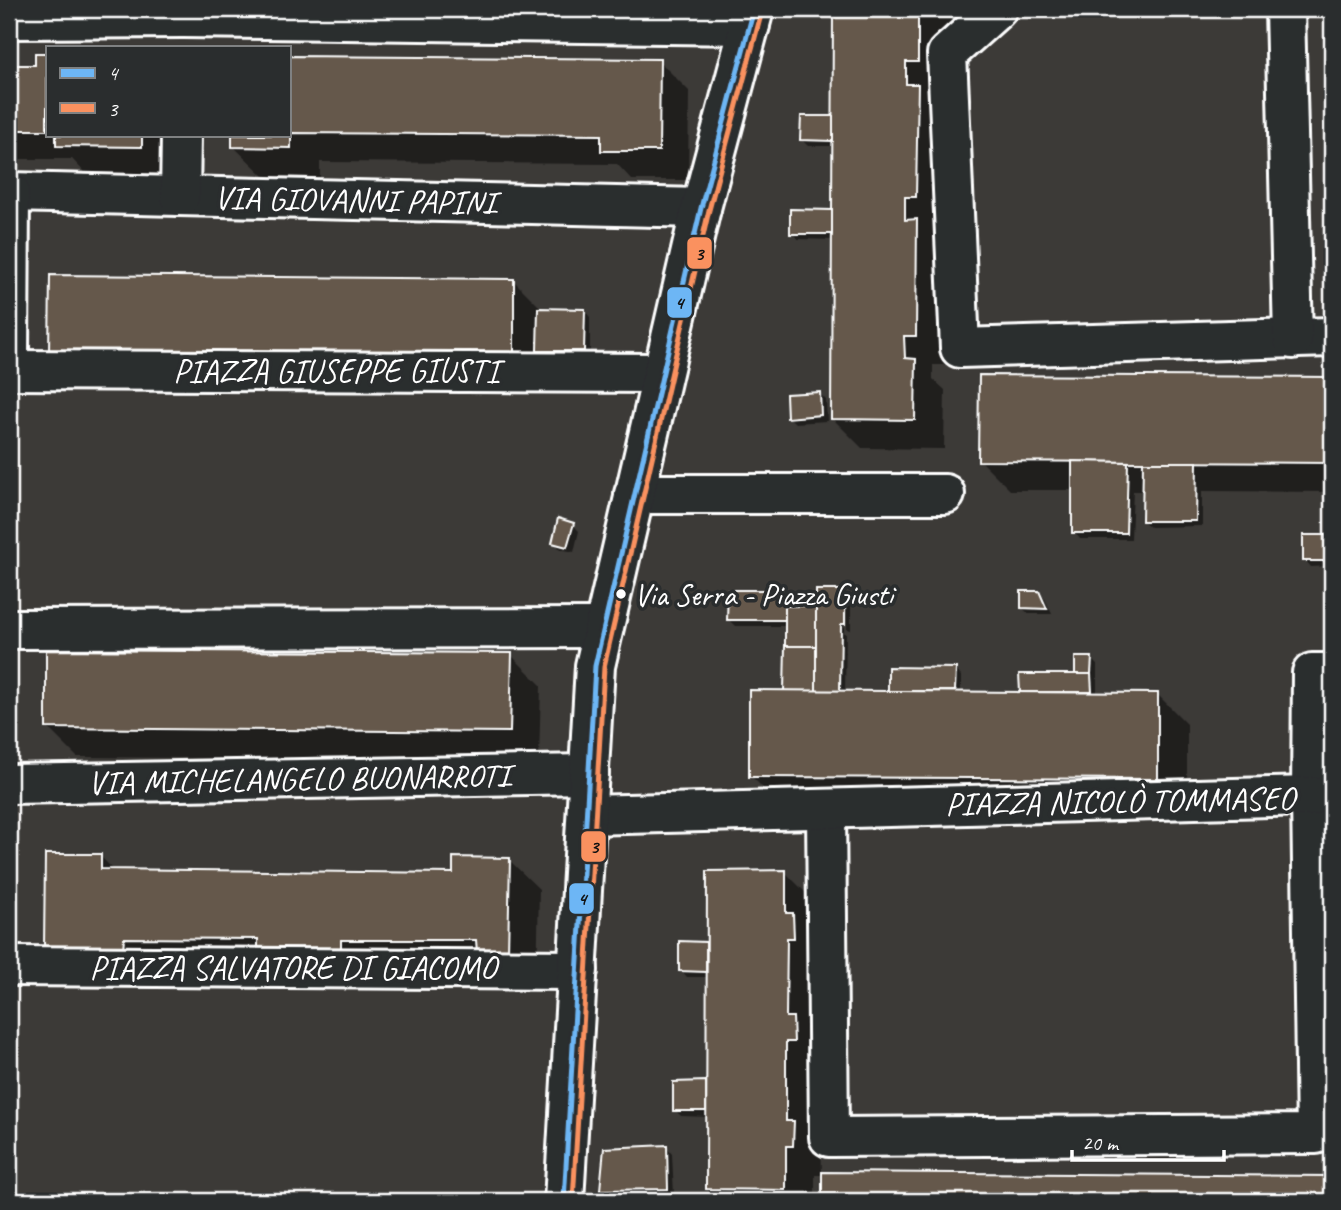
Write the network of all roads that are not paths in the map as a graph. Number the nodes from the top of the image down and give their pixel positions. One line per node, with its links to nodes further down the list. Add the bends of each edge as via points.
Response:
1 (996, 9): 11 (street, via 947,54 960,348)
2 (1285, 9): 11 (street)
3 (752, 17): 5 (street); 9 (street)
4 (9, 19): 5 (street)
5 (183, 25)
6 (181, 136): 8 (street)
7 (10, 192): 8 (street, VIA GIOVANNI PAPINI); 12 (street)
8 (180, 196): 9 (street, VIA GIOVANNI PAPINI)
9 (701, 208): 14 (street)
10 (1332, 337): 11 (street)
11 (1293, 339)
12 (9, 356)
13 (9, 370): 14 (street, PIAZZA GIUSEPPE GIUSTI)
14 (662, 373): 15 (street)
15 (634, 494): 16 (street); 17 (street)
16 (945, 494)
17 (603, 628): 18 (street); 20 (street, via 595,666)
18 (9, 629)
19 (1332, 673): 22 (street, via 1312,673)
20 (589, 774): 21 (street, VIA MICHELANGELO BUONARROTI); 24 (street)
21 (9, 784)
22 (1311, 796): 23 (street, PIAZZA NICOLÒ TOMMASEO); 23 (street, PIAZZA NICOLÒ TOMMASEO, via 1316,1134 829,1137)
23 (826, 808): 24 (street, PIAZZA NICOLÒ TOMMASEO)
24 (587, 815): 26 (street)
25 (9, 966): 26 (street, PIAZZA SALVATORE DI GIACOMO)
26 (578, 970): 27 (street)
27 (564, 1201)

